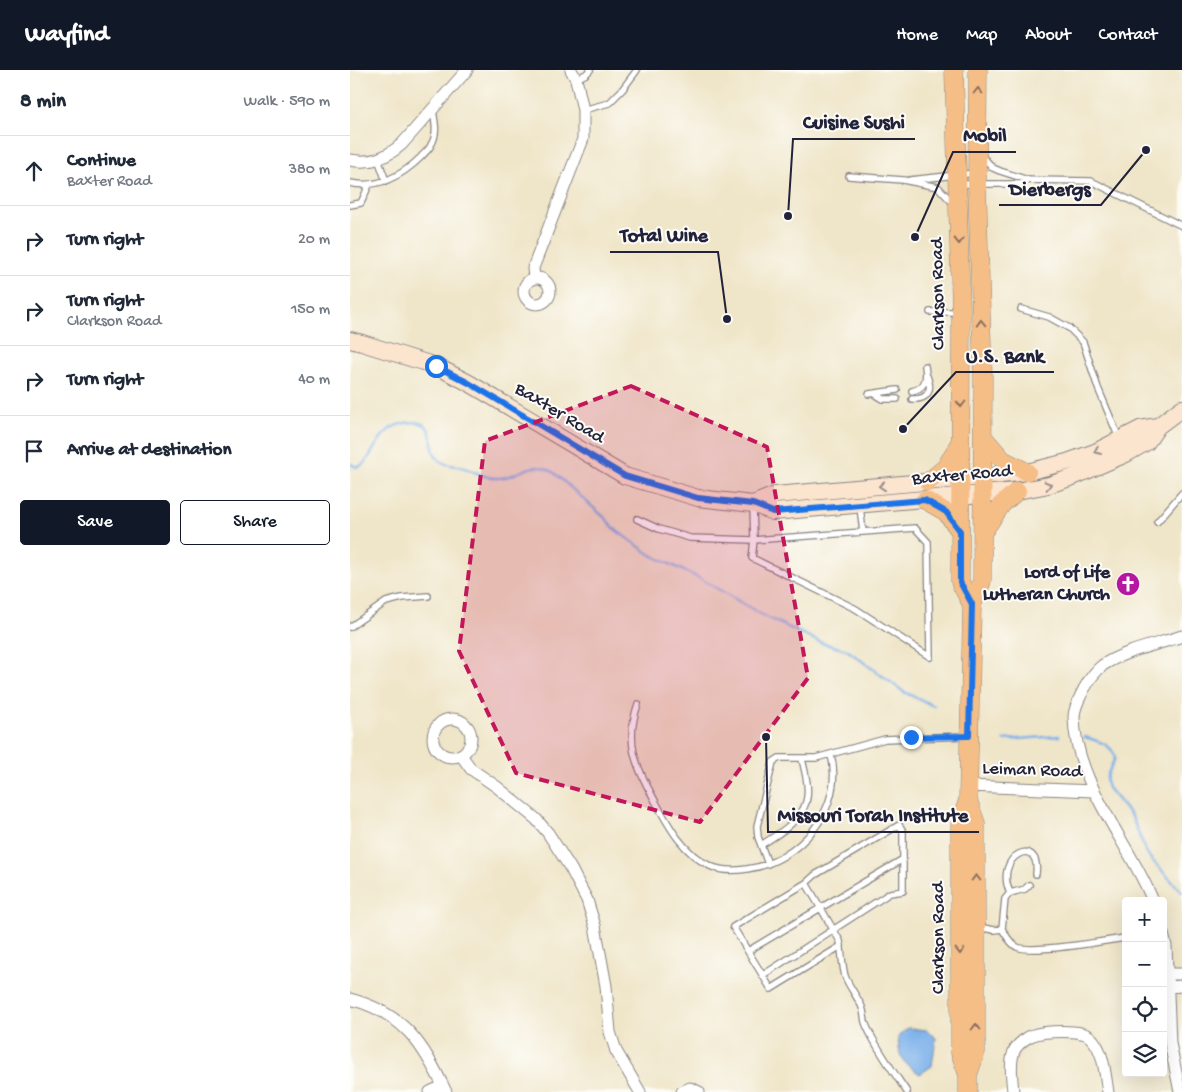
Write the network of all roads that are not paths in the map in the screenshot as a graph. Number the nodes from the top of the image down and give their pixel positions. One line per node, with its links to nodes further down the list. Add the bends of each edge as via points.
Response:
1 (467, 70): 7 (street)
2 (590, 70): 6 (lane, via 586,74)
3 (637, 70): 8 (lane, via 609,103)
4 (954, 70): 14 (main road, Clarkson Road)
5 (978, 70): 9 (main road, Clarkson Road, one-way to 5)
6 (573, 75): 8 (street)
7 (433, 110): 11 (street, via 402,144); 17 (lane, via 436,131 431,146 415,163)
8 (583, 110): 23 (street, via 583,139 533,268)
9 (978, 150): 13 (main road, Clarkson Road); 16 (lane, via 993,168)
10 (350, 160): 11 (street)
11 (378, 160): 17 (lane)
12 (849, 176): 15 (lane)
13 (977, 178): 14 (lane); 14 (lane); 16 (lane, via 1021,184); 36 (main road, Clarkson Road, one-way to 13)
14 (957, 179): 15 (lane); 21 (main road, Clarkson Road)
15 (903, 180): 21 (lane, via 938,187)
16 (1028, 180): 22 (lane, via 1091,181)
17 (386, 181): 19 (lane)
18 (350, 183): 19 (lane)
19 (368, 184): 20 (lane, via 361,202)
20 (350, 205)
21 (958, 209): 26 (main road, Clarkson Road, one-way to 26)
22 (1182, 226)
23 (534, 278)
24 (1021, 309): 37 (lane, via 1073,330 1083,342)
25 (930, 312): 26 (lane)
26 (961, 312): 38 (main road, Clarkson Road, one-way to 38)
27 (350, 340): 46 (main road, Baxter Road, via 436,366 625,476 698,498)
28 (924, 366): 29 (lane)
29 (927, 376): 31 (lane, via 924,385); 33 (lane, via 930,392 926,397)
30 (898, 390): 32 (lane, via 872,394 883,399)
31 (912, 391)
32 (897, 399)
33 (912, 399)
34 (1182, 408): 35 (main road, Baxter Road)
35 (1158, 426): 37 (main road, Baxter Road, via 1140,429); 43 (main road, Baxter Road, one-way to 35, via 1049,486 1126,454 1147,442)
36 (983, 437): 39 (main road, via 1004,460); 41 (main road, Clarkson Road)
37 (1120, 440): 39 (main road, Baxter Road, one-way to 39, via 1067,462)
38 (960, 441): 40 (main road, via 946,467); 42 (main road, Clarkson Road)
39 (1028, 472): 41 (main road, Baxter Road)
40 (928, 482): 42 (main road, Baxter Road); 46 (main road, Baxter Road, one-way to 46, via 775,495)
41 (983, 486): 42 (main road, Baxter Road); 43 (main road, Baxter Road); 52 (main road, Clarkson Road)
42 (960, 488): 45 (main road, Baxter Road); 50 (main road, Clarkson Road)
43 (1017, 491): 52 (main road, via 1002,504)
44 (1182, 493): 49 (lane)
45 (925, 500): 47 (main road, Baxter Road); 50 (main road, via 946,512)
46 (753, 504): 47 (main road, Baxter Road, via 773,512); 53 (lane)
47 (860, 505): 51 (lane)
48 (637, 519): 53 (lane, via 690,538)
49 (1157, 522)
50 (960, 531): 55 (main road, Clarkson Road, via 960,582)
51 (863, 532): 53 (lane); 53 (lane, via 915,528 928,542 930,657 856,609 752,558)
52 (983, 532): 55 (main road, Clarkson Road, via 982,581)
53 (754, 540)
54 (428, 596): 56 (lane, via 386,602)
55 (972, 604): 59 (main road, Clarkson Road)
56 (350, 627)
57 (1182, 636): 63 (street, via 1102,666 1084,688 1074,715 1080,754)
58 (638, 704): 67 (lane, via 632,728 634,754 640,772 676,836 689,851 711,867 740,870)
59 (969, 736): 61 (lane, via 885,739); 64 (main road, Clarkson Road)
60 (461, 755): 91 (street, via 471,769 536,819 571,869 596,926 610,1032 616,1051)
61 (831, 755): 62 (lane); 67 (lane, via 834,785 820,821 798,846)
62 (802, 759): 65 (lane, via 807,793 803,809 782,831); 65 (lane, via 779,758 773,762 757,826)
63 (1094, 791): 64 (street, Leiman Road); 72 (street)
64 (968, 793): 73 (main road, Clarkson Road, via 960,825); 75 (main road, Clarkson Road, one-way to 64, via 976,823)
65 (761, 845): 67 (lane)
66 (903, 859): 69 (lane, via 903,831 898,825); 74 (lane); 77 (lane, via 903,890 890,893)
67 (768, 864)
68 (1036, 874): 71 (lane, via 1037,863 1033,856 1022,852 1016,854 1005,876)
69 (806, 883): 74 (lane); 80 (lane, via 733,927)
70 (1029, 885): 71 (lane)
71 (1010, 893): 76 (lane, via 1005,899)
72 (1152, 897)
73 (960, 902): 75 (main road); 87 (main road, Clarkson Road, one-way to 87, via 960,1053)
74 (821, 908): 77 (lane); 80 (lane)
75 (976, 927): 76 (lane); 87 (main road, Clarkson Road, one-way to 75, via 976,1052)
76 (1002, 929): 78 (lane, via 1012,944 1024,949)
77 (834, 930): 79 (lane); 83 (lane)
78 (1122, 938)
79 (841, 946): 83 (lane, via 772,989); 89 (lane, via 846,976 862,1007 868,1028)
80 (748, 952): 83 (lane)
81 (1167, 974): 82 (street)
82 (1182, 974)
83 (763, 975)
84 (1182, 986): 85 (street)
85 (1167, 987): 96 (street, via 1170,1043)
86 (350, 998): 88 (street, via 392,1016 413,1036 426,1052)
87 (968, 1083)
88 (445, 1089): 90 (street)
89 (908, 1091)
90 (430, 1092)
91 (640, 1092)
92 (682, 1092): 93 (street, via 690,1088)
93 (699, 1092)
94 (1013, 1092): 95 (street, via 1012,1060 1020,1044 1035,1034 1072,1032 1082,1032 1097,1046)
95 (1108, 1092)
96 (1180, 1092)

